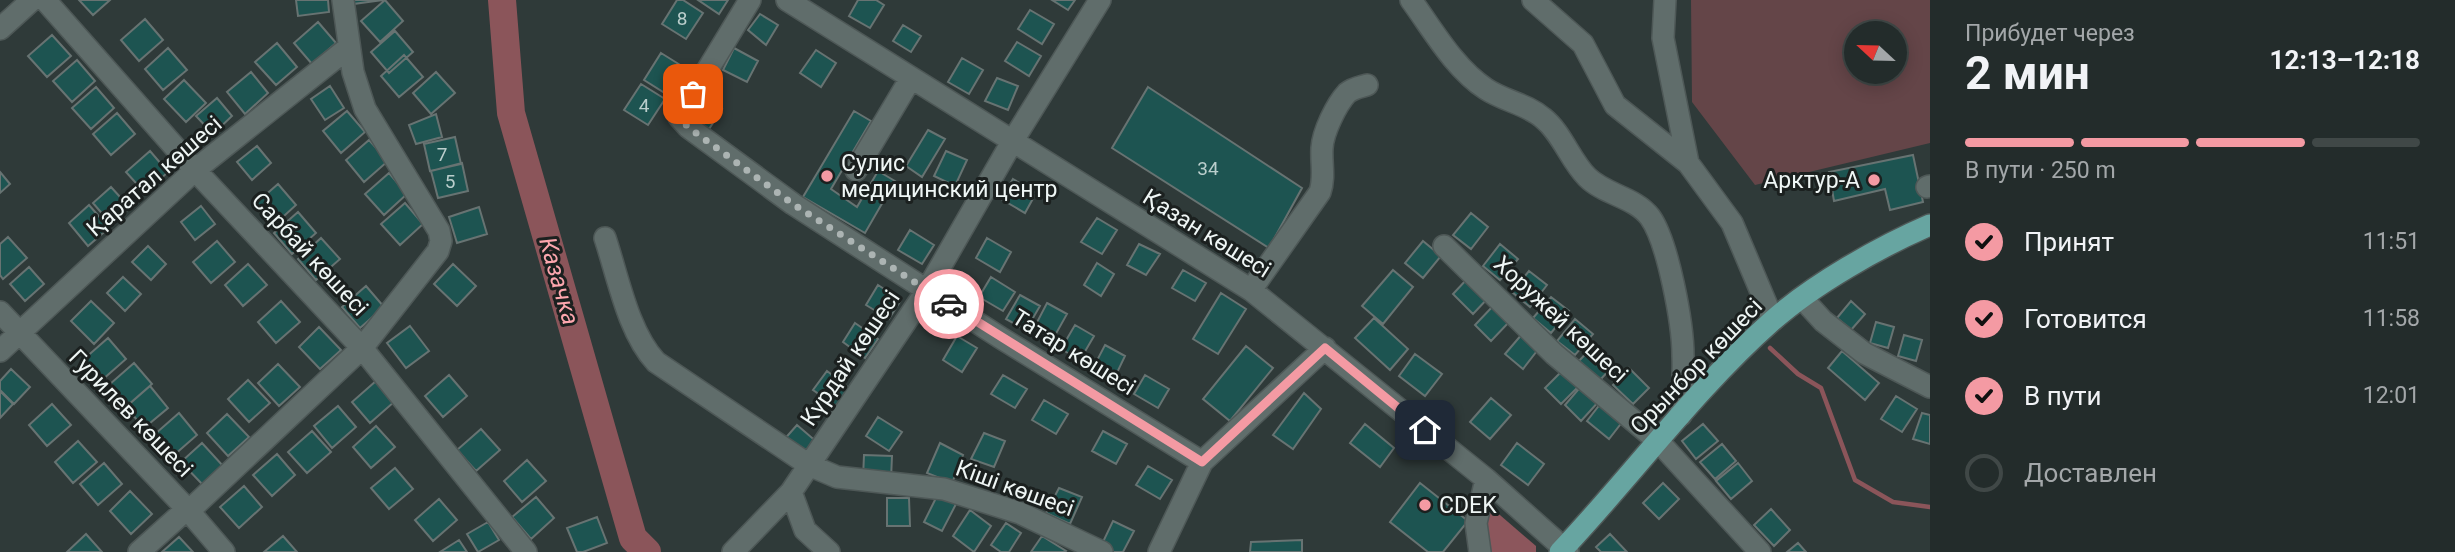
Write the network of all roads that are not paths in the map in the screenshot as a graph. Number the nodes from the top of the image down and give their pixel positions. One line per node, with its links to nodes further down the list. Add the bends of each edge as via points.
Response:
1 (32, 0): 10 (street)
2 (45, 0): 16 (street, Сарбай көшесі)
3 (343, 0): 11 (street)
4 (750, 0): 21 (street, Татар көшесі, via 679,117 793,204)
5 (787, 0): 12 (street, Қазан көшесі)
6 (1100, 0): 14 (street, Күрдай көшесі)
7 (1411, 0): 31 (street, via 1471,78 1545,119 1588,178 1649,216 1661,239 1684,353)
8 (1533, 0): 15 (street, via 1583,44 1615,105)
9 (1665, 0): 15 (street, via 1663,38)
10 (0, 29)
11 (348, 48): 16 (street, Қаратал көшесі); 27 (street, via 365,109 441,241 438,251)
12 (911, 78): 14 (street, Қазан көшесі); 17 (street)
13 (1367, 85): 22 (street, via 1345,95 1325,130 1320,192)
14 (1012, 142): 21 (street, Күрдай көшесі); 22 (street, Қазан көшесі)
15 (1688, 163): 25 (street, via 1732,223)
16 (195, 170): 26 (street, Қаратал көшесі); 27 (street, Сарбай көшесі)
17 (856, 170)
18 (1930, 225): 23 (main road, Орынбор көшесі, via 1894,240)
19 (605, 238): 34 (street, Кіші көшесі, via 646,352)
20 (1444, 246): 32 (street, Хоружей көшесі, via 1554,354)
21 (927, 290): 33 (street, Татар көшесі); 34 (street, Күрдай көшесі)
22 (1251, 290): 28 (street, Қазан көшесі)
23 (1802, 298): 25 (main road, Орынбор көшесі); 30 (street, via 1864,353)
24 (0, 312): 26 (street, Гурилев көшесі)
25 (1773, 320): 31 (main road, Орынбор көшесі)
26 (19, 334): 29 (street, Қаратал көшесі); 37 (street, Гурилев көшесі)
27 (362, 348): 37 (street); 41 (street, Сарбай көшесі)
28 (1325, 348): 33 (street); 35 (street, Қазан көшесі)
29 (0, 351)
30 (1930, 387)
31 (1681, 415): 32 (main road, Орынбор көшесі)
32 (1659, 442): 38 (main road, Орынбор көшесі); 47 (street, Хоружей көшесі)
33 (1202, 462): 45 (street)
34 (809, 465): 36 (street, Күрдай көшесі); 44 (street, Кіші көшесі, via 837,477 944,489 1020,513)
35 (1486, 480): 38 (street, Қазан көшесі); 46 (street, via 1476,523)
36 (791, 492): 42 (street, Күрдай көшесі); 43 (street, via 805,530)
37 (187, 509): 39 (street); 40 (street, Гурилев көшесі)
38 (1564, 550)
39 (139, 552)
40 (223, 552)
41 (526, 552)
42 (733, 552)
43 (829, 552)
44 (1102, 552)
45 (1159, 552)
46 (1480, 552)
47 (1760, 552)

